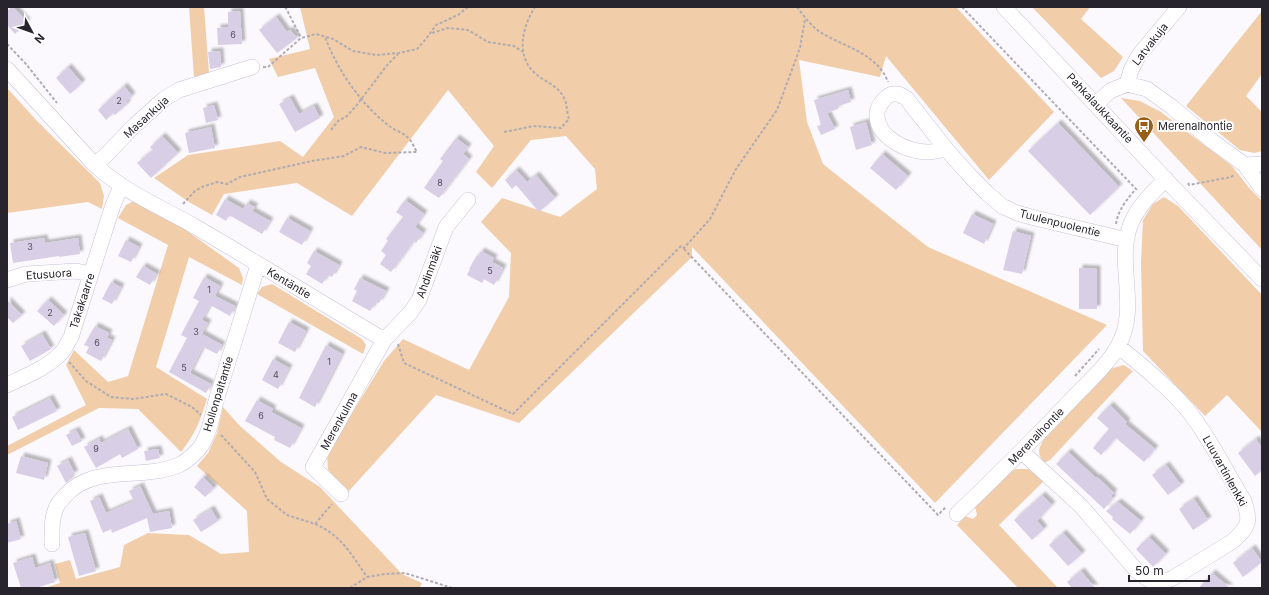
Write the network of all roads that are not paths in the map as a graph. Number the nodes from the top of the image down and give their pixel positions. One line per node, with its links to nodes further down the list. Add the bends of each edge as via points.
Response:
1 (1004, 7): 6 (street, Pahkalaukkaantie)
2 (1179, 7): 5 (street, Latvakuja, via 1139,55 1130,70)
3 (252, 67): 8 (street, Masankuja, via 179,90 164,99)
4 (7, 69): 8 (street)
5 (1127, 84): 6 (street, via 1110,91); 10 (street, via 1147,89)
6 (1096, 104): 11 (street, Pahkalaukkaantie)
7 (946, 149): 7 (street, Tuulenpuolentie, via 906,98 897,94 888,96 881,103 876,115 884,134 906,148 928,152); 15 (street, Tuulenpuolentie, via 1002,206 1035,218)
8 (94, 164): 12 (street)
9 (1262, 164): 10 (street)
10 (1245, 165): 13 (street)
11 (1166, 179): 15 (street, Merenalhontie, via 1141,194 1133,219); 18 (street, Pahkalaukkaantie)
12 (121, 187): 16 (street, Kentäntie); 17 (street, Takakaarre)
13 (1262, 189)
14 (468, 200): 20 (street, Ahdinmäki, via 446,227 419,300)
15 (1121, 239): 21 (street, Merenalhontie, via 1129,302 1124,333)
16 (258, 265): 20 (street, Kentäntie); 26 (street, Hollonpaltantie, via 211,423 199,448 180,465 162,470 99,477 75,487 58,504 53,520)
17 (91, 274): 19 (street, Etusuora, via 26,274); 22 (street, Takakaarre, via 71,337 64,350 34,372)
18 (1262, 279)
19 (7, 280)
20 (388, 335): 24 (street, Merenkulma, via 313,467)
21 (1118, 346): 23 (street, Merenalhontie, via 1094,376); 23 (street, Luuvartinlenkki, via 1163,385 1196,421 1244,501 1248,512 1248,524 1241,533 1233,541 1173,578 1155,583 1136,570 1081,506)
22 (7, 385)
23 (1022, 452): 25 (street, Merenalhontie)
24 (341, 494)
25 (953, 508)
26 (52, 544)

